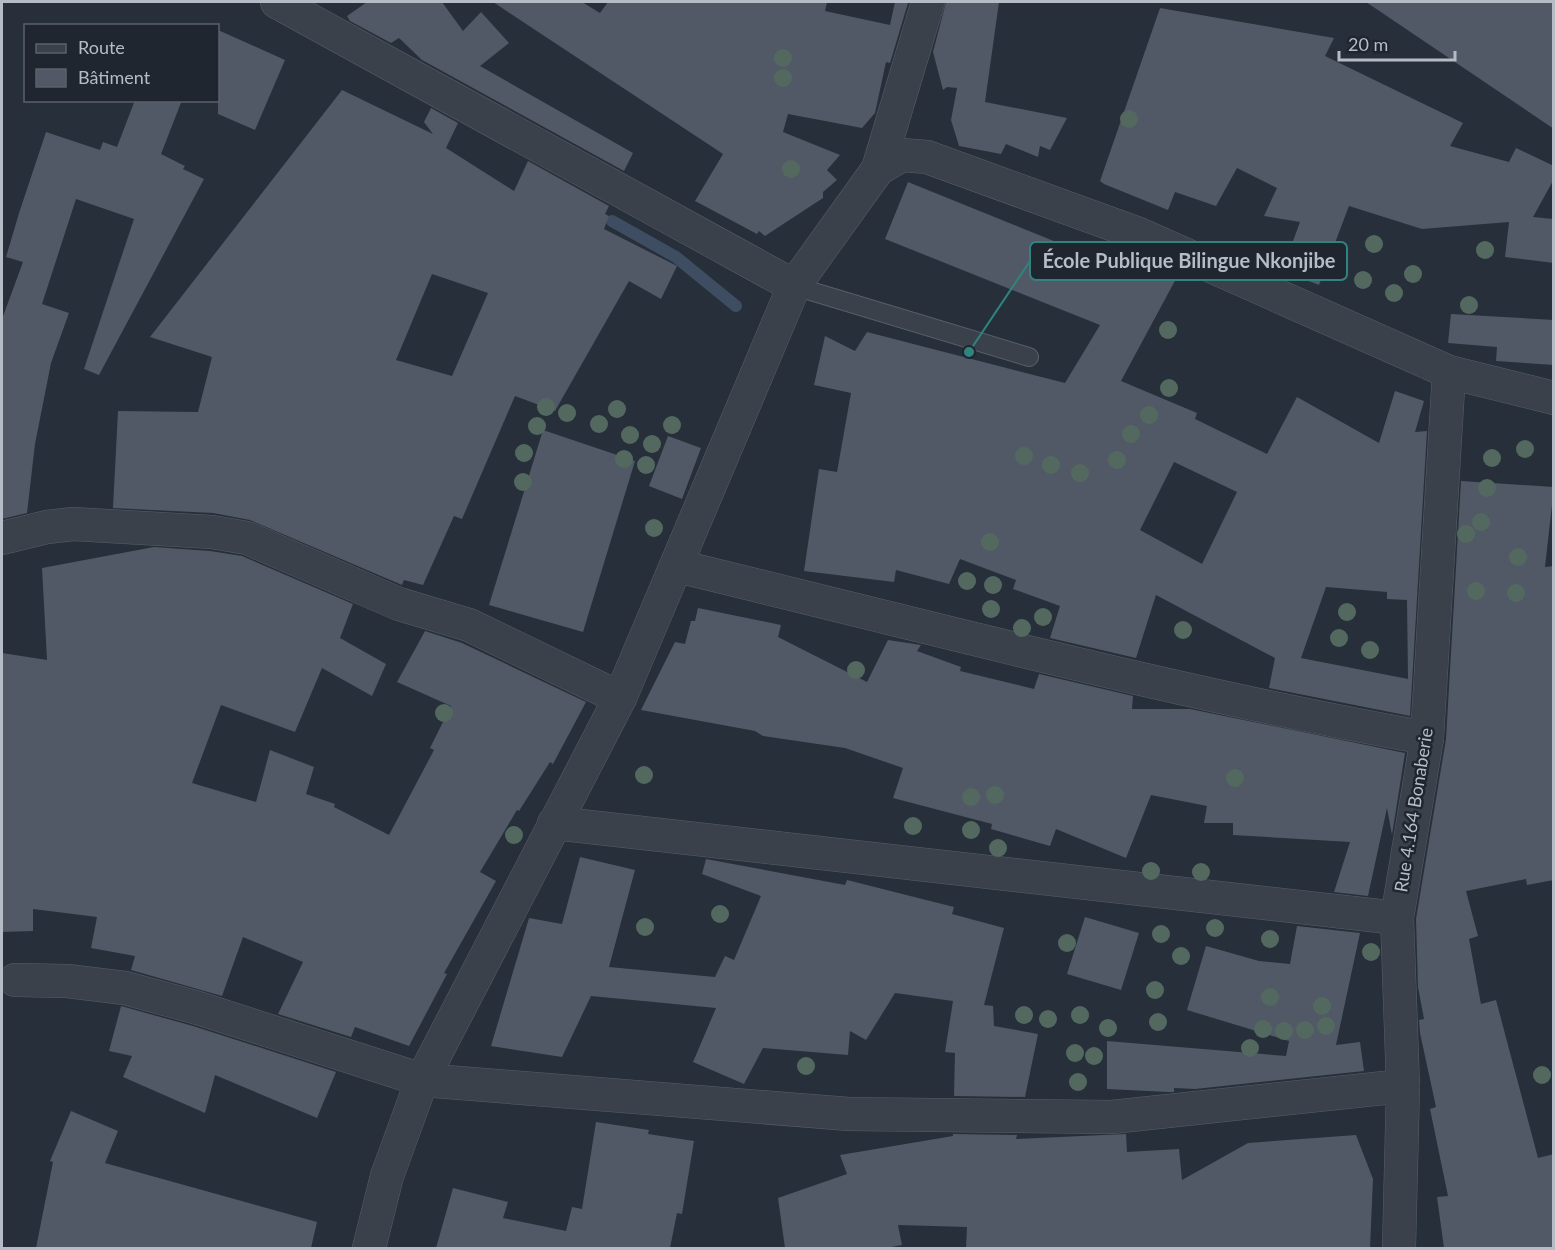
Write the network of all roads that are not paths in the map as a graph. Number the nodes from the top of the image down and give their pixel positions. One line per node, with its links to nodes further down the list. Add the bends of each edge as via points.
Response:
1 (277, 2): 4 (street)
2 (928, 2): 3 (street)
3 (878, 169): 4 (street); 6 (street, via 902,155 927,157 1139,234)
4 (794, 286): 5 (lane); 9 (street)
5 (1029, 357)
6 (1449, 372): 7 (street); 11 (street, Rue 4.164 Bonaberie)
7 (1554, 398)
8 (2, 538): 10 (street, via 73,524 212,532 247,538 399,604 469,625)
9 (677, 566): 10 (street); 11 (street, via 1124,676 1324,720)
10 (620, 698): 12 (street)
11 (1427, 738): 13 (street, Rue 4.164 Bonaberie)
12 (554, 823): 13 (street); 15 (street)
13 (1397, 918): 16 (street, Rue 4.164 Bonaberie)
14 (15, 980): 15 (street, via 125,988)
15 (422, 1080): 16 (street, via 849,1114 1112,1117); 17 (street, via 387,1176)
16 (1402, 1086): 18 (street, Rue 4.164 Bonaberie)
17 (369, 1248)
18 (1399, 1248)

